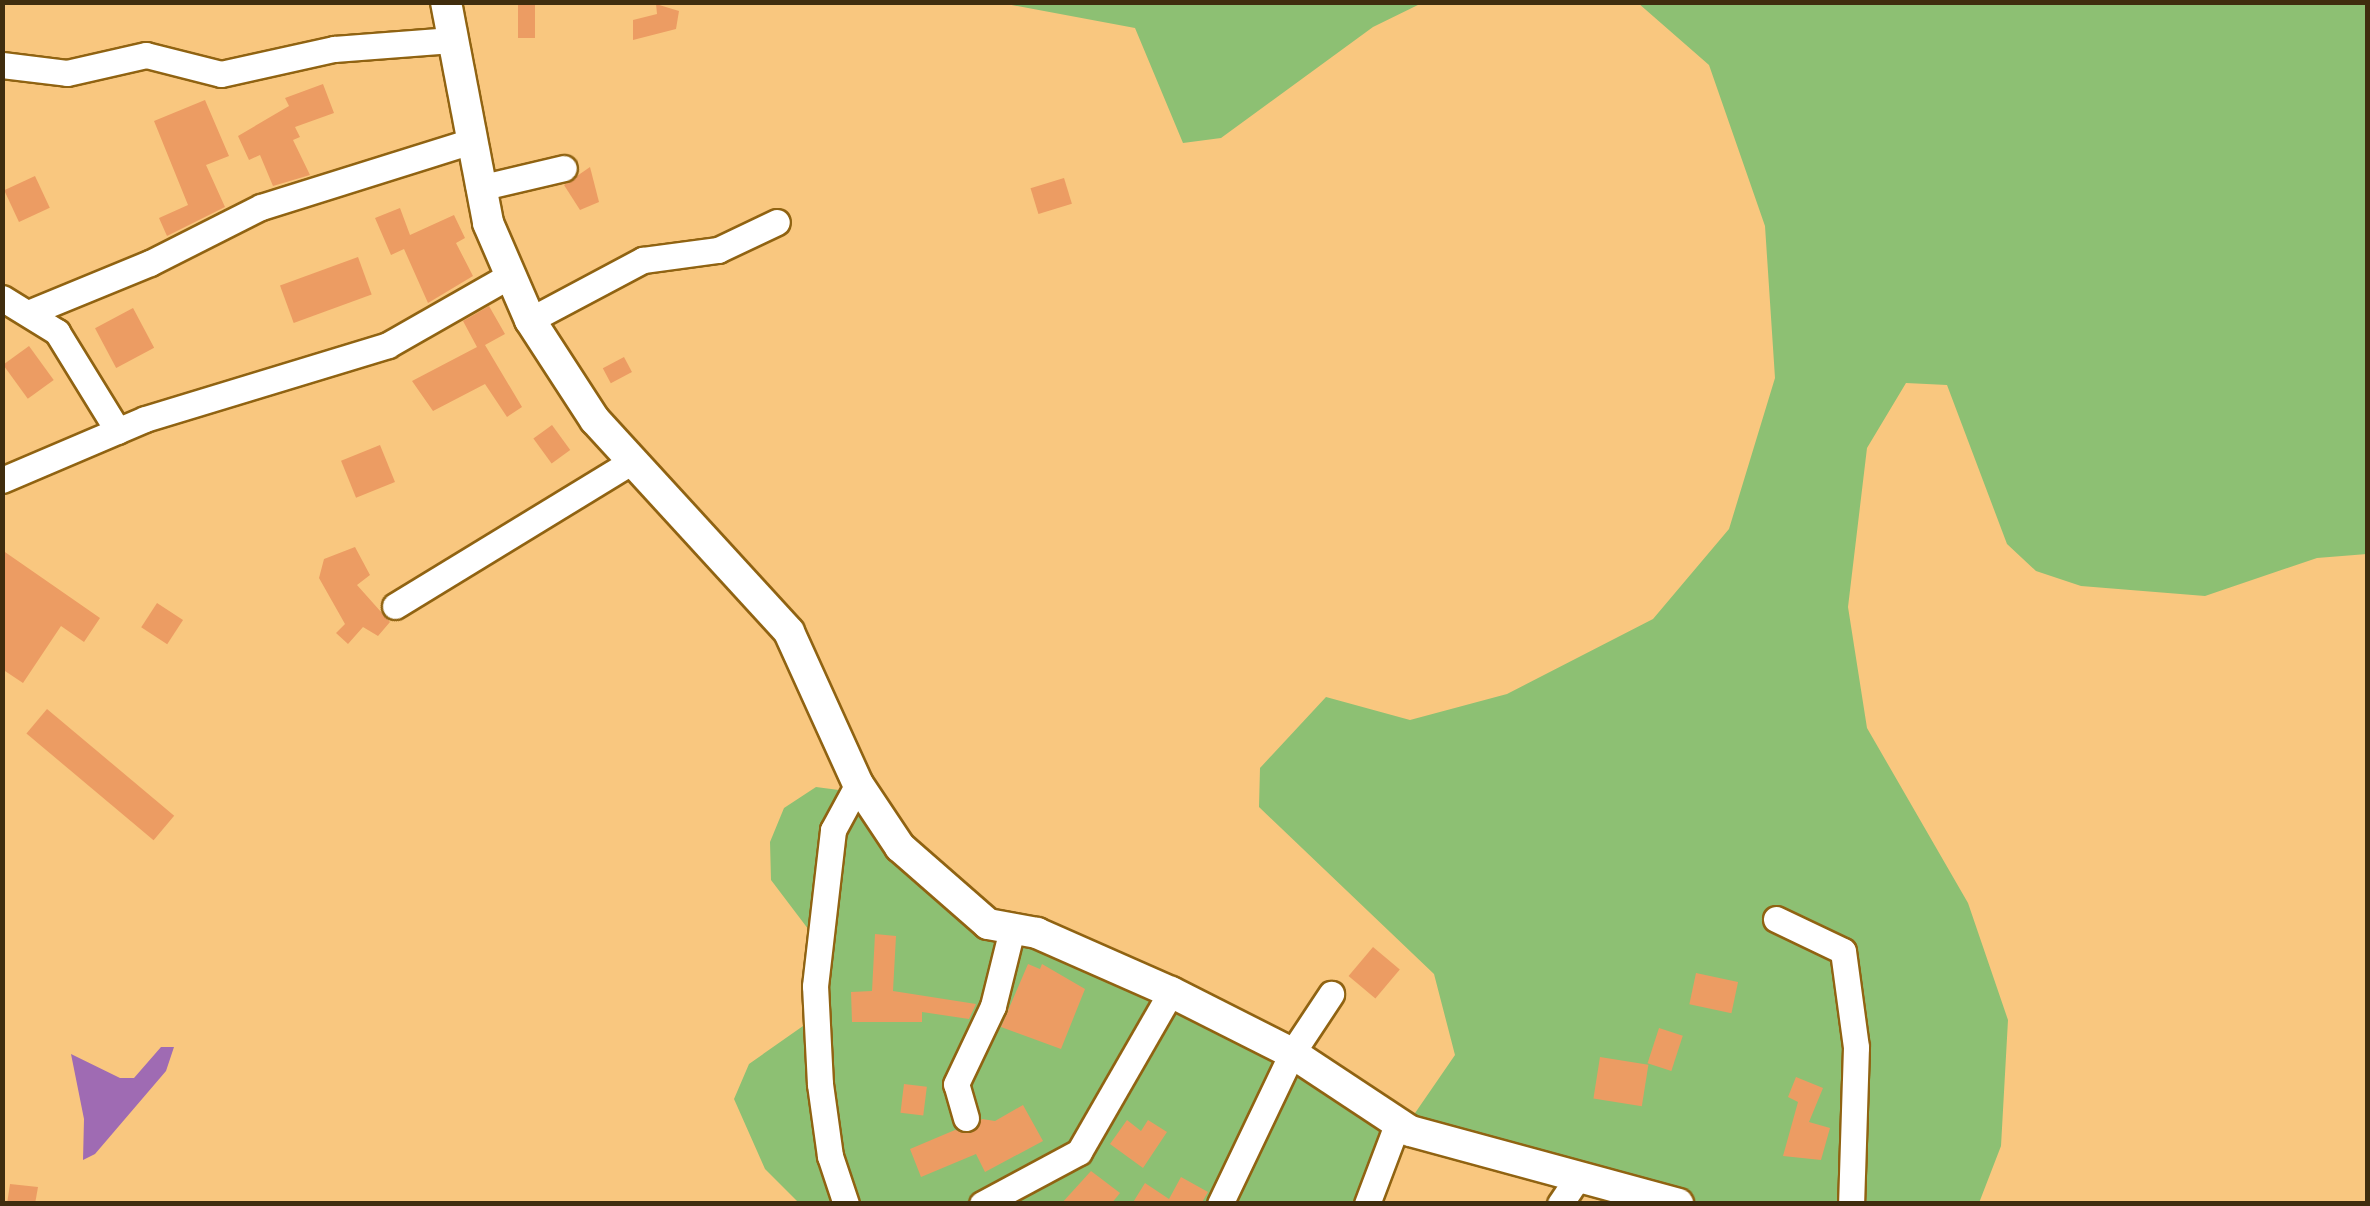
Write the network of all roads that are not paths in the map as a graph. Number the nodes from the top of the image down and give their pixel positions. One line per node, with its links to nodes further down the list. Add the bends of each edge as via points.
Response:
1 (446, 2): 2 (street)
2 (452, 40): 3 (street, via 334,49 221,74 146,55 67,73); 4 (street)
3 (2, 64)
4 (468, 142): 6 (street); 10 (street, via 261,207 150,264)
5 (564, 168): 6 (street)
6 (480, 188): 8 (street)
7 (778, 222): 11 (street, via 718,250 644,260)
8 (509, 276): 11 (street); 12 (street, via 388,345)
9 (2, 298): 10 (street)
10 (28, 313): 12 (street, via 57,332)
11 (530, 320): 13 (street, via 594,420)
12 (118, 430): 14 (street)
13 (634, 460): 15 (street); 16 (street, via 789,632)
14 (2, 480)
15 (396, 606)
16 (858, 784): 18 (street, via 900,847 944,890 966,899 988,924); 25 (street, via 833,830 816,986 820,1084 830,1156)
17 (1776, 919): 31 (street, via 1842,951 1856,1047)
18 (1012, 928): 19 (street); 22 (street, via 992,1006 956,1084)
19 (1170, 992): 21 (street); 26 (street, via 1080,1152)
20 (1331, 994): 21 (street)
21 (1292, 1053): 23 (street); 27 (street)
22 (966, 1118)
23 (1398, 1122): 24 (street, via 1433,1141); 28 (street)
24 (1578, 1177): 29 (street); 30 (street)
25 (846, 1204)
26 (982, 1204)
27 (1220, 1204)
28 (1367, 1204)
29 (1560, 1204)
30 (1678, 1204)
31 (1850, 1204)

